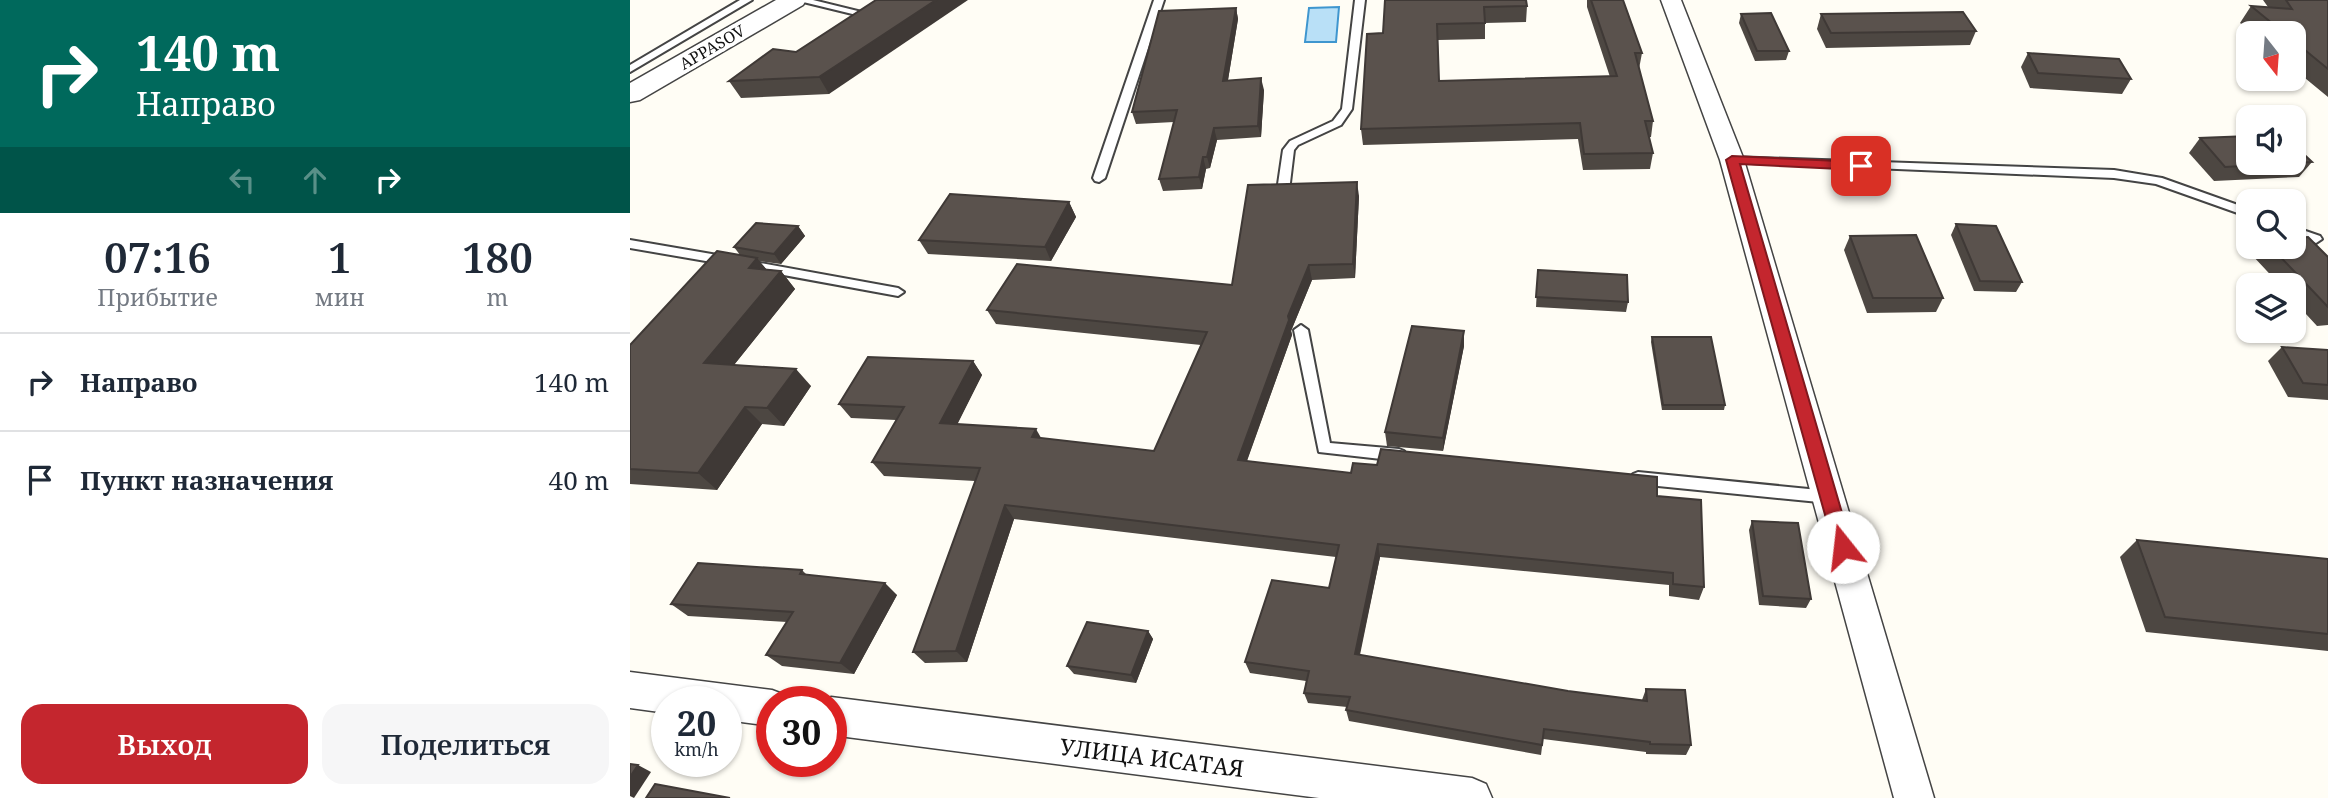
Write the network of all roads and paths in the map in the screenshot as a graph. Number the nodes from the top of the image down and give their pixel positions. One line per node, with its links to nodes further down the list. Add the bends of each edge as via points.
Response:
1 (747, 0): 8 (lane)
2 (794, 0): 9 (street, APPASOV)
3 (800, 0): 7 (lane)
4 (1159, 0): 11 (lane)
5 (1360, 0): 12 (lane, via 1347,109 1337,123 1294,143)
6 (1671, 0): 10 (street)
7 (876, 17)
8 (630, 69)
9 (630, 94)
10 (1732, 160): 13 (lane, via 2114,174 2158,181); 21 (street)
11 (1099, 178)
12 (1283, 191)
13 (2236, 208)
14 (2306, 235): 15 (lane)
15 (2316, 239)
16 (630, 244): 17 (lane)
17 (898, 292)
18 (1301, 330): 19 (lane, via 1324,448)
19 (1419, 457)
20 (1624, 477): 21 (lane)
21 (1829, 497): 26 (street)
22 (630, 690): 23 (street)
23 (651, 693)
24 (847, 718): 25 (street, УЛИЦА ИСАТАЯ)
25 (1472, 798)
26 (1914, 798)

